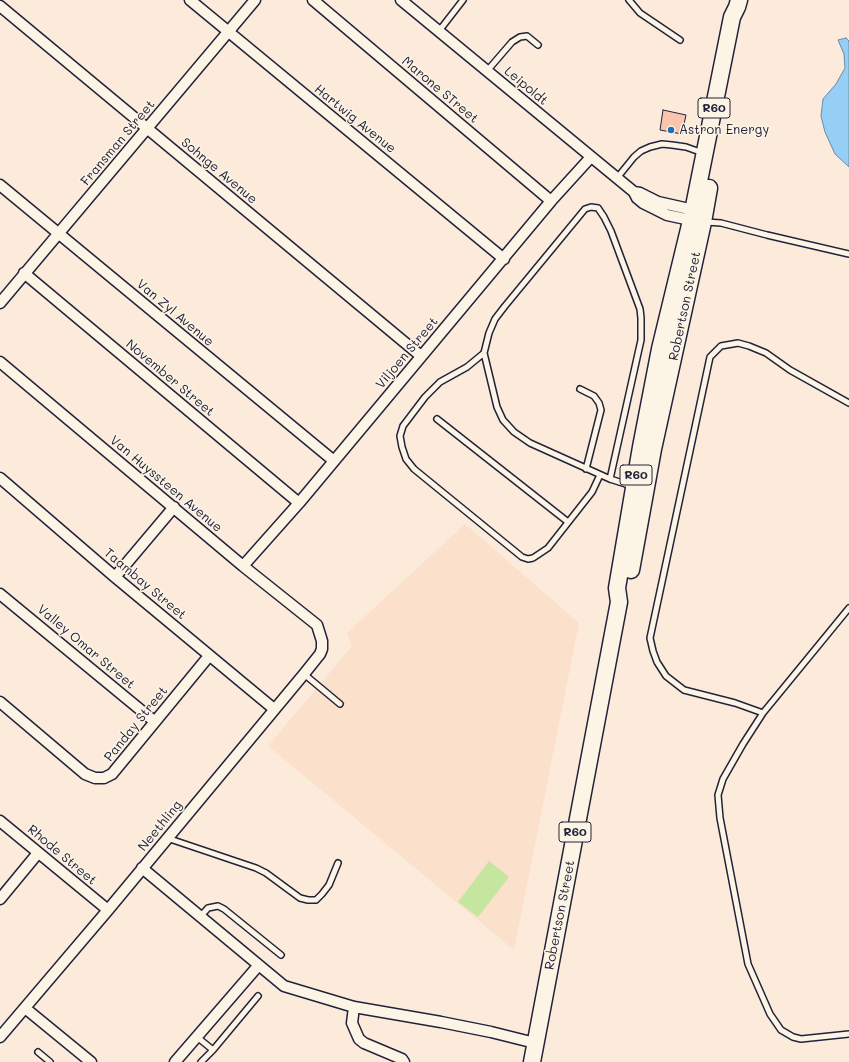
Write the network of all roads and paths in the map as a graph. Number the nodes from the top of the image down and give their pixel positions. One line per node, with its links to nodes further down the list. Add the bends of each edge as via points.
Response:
1 (190, 0): 10 (street, Hartwig Avenue)
2 (255, 0): 10 (street, Fransman Street)
3 (313, 0): 19 (street, Marone STreet)
4 (401, 0): 9 (street, Leipoldt)
5 (463, 0): 9 (lane)
6 (629, 0): 11 (lane, via 640,13)
7 (738, 4): 15 (main road, Robertson Street / R60, via 732,17); 20 (main road, Robertson Street / R60, via 740,21)
8 (0, 6): 14 (street, Sohnge Avenue)
9 (439, 31): 13 (street, Leipoldt)
10 (228, 32): 14 (street, Fransman Street); 24 (street, Hartwig Avenue)
11 (680, 40)
12 (538, 45): 13 (lane, via 527,36 520,37 512,42)
13 (487, 71): 16 (street, Leipoldt)
14 (147, 129): 22 (street, Fransman Street); 28 (street, Sohnge Avenue)
15 (705, 154): 17 (lane, via 672,145 650,147 634,157); 20 (main road, Robertson Street / R60)
16 (591, 157): 17 (street, Leipoldt); 19 (street, Viljoen Street)
17 (617, 178): 20 (street, Leipoldt, via 634,192)
18 (0, 185): 22 (street, Van Zyl Avenue)
19 (551, 201): 24 (street, Viljoen Street)
20 (698, 216): 21 (lane); 21 (lane); 38 (main road, Robertson Street / R60, via 660,349)
21 (721, 223): 23 (lane)
22 (59, 233): 25 (street, Fransman Street); 33 (street, Van Zyl Avenue)
23 (849, 254)
24 (504, 259): 28 (street, Viljoen Street)
25 (24, 273): 26 (street, Fransman Street); 39 (street, November Street)
26 (0, 303)
27 (484, 353): 34 (lane, via 493,395 503,420 514,432 530,443); 36 (lane, via 495,319 505,306 585,209 598,208 611,231 641,318 641,340); 41 (lane, via 467,367 440,382 413,412 403,426 400,436 406,459 414,469 522,557 533,558 539,555 548,548)
28 (421, 356): 33 (street, Viljoen Street)
29 (0, 362): 40 (street, Van Huyssteen Avenue)
30 (580, 388): 34 (lane, via 594,396 601,410)
31 (849, 402): 52 (lane, via 749,346 738,343 721,346 710,357 650,638 657,662 666,676 684,690 736,703)
32 (437, 419): 41 (lane)
33 (334, 461): 39 (street, Viljoen Street)
34 (586, 469): 35 (lane)
35 (600, 475): 36 (lane); 41 (lane, via 592,492)
36 (610, 479): 38 (lane)
37 (2, 483): 43 (street, Taambay Street)
38 (640, 488): 70 (main road, Robertson Street / R60, via 617,588 619,602)
39 (299, 502): 42 (street, Viljoen Street)
40 (174, 507): 42 (street, Van Huyssteen Avenue); 43 (street)
41 (568, 522)
42 (243, 566): 46 (street, Van Huyssteen Avenue)
43 (115, 577): 47 (street, Taambay Street)
44 (0, 594): 53 (street, Valley Omar Street)
45 (849, 608): 52 (lane)
46 (317, 625): 48 (street, Neethling, via 322,649)
47 (209, 656): 51 (street, Taambay Street); 53 (street, Panday Street)
48 (304, 674): 50 (lane); 51 (street, Neethling)
49 (0, 702): 53 (street, Panday Street, via 85,774 95,778 104,778 112,774)
50 (340, 704)
51 (274, 709): 55 (street, Neethling)
52 (763, 713): 67 (lane, via 723,779 718,795 720,818 748,964 770,1014 787,1035 802,1038)
53 (154, 721)
54 (0, 821): 56 (street, Rhode Street)
55 (167, 838): 57 (lane, via 256,868 300,898 308,900 316,900 322,894 329,885); 58 (street, Neethling)
56 (38, 853): 59 (street); 60 (street, Rhode Street)
57 (338, 863)
58 (142, 868): 60 (street, Neethling); 61 (street)
59 (0, 899)
60 (108, 910): 66 (street, Neethling)
61 (200, 917): 62 (lane, via 208,908 218,906); 63 (street)
62 (281, 955)
63 (258, 966): 65 (street, via 284,986); 68 (street)
64 (258, 996): 71 (lane)
65 (354, 1007): 70 (street, via 448,1023); 77 (street, via 352,1023 359,1039)
66 (25, 1008): 69 (street, Neethling); 73 (street)
67 (849, 1034)
68 (197, 1036): 71 (lane); 75 (street)
69 (0, 1038)
70 (535, 1043): 78 (main road, Robertson Street / R60)
71 (213, 1050): 76 (lane)
72 (38, 1052): 74 (lane)
73 (88, 1061)
74 (50, 1062)
75 (175, 1062)
76 (201, 1062)
77 (404, 1062)
78 (532, 1062)

